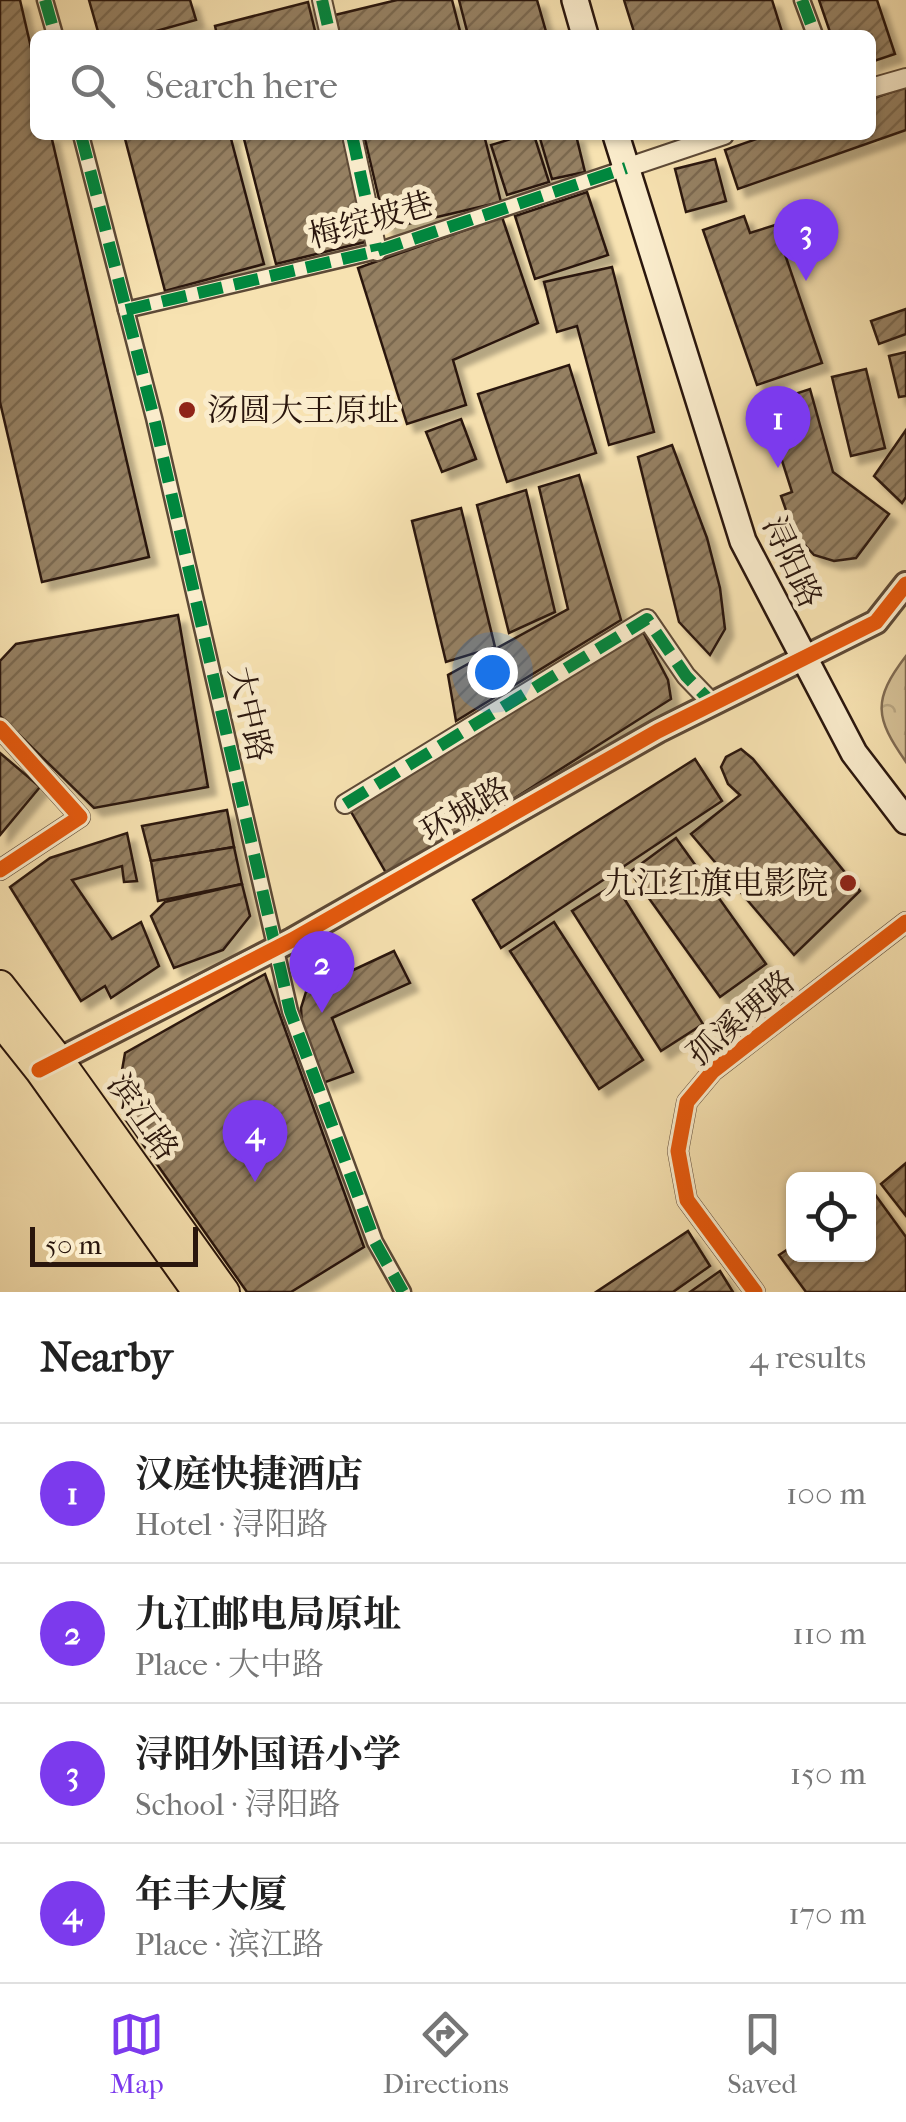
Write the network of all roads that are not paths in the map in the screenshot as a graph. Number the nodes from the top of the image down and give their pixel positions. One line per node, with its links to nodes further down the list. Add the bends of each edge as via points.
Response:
1 (45, 0): 5 (street)
2 (322, 0): 6 (street)
3 (574, 0): 7 (main road)
4 (802, 0): 8 (street)
5 (54, 30)
6 (329, 30)
7 (583, 30)
8 (813, 30)
9 (906, 78): 10 (street)
10 (876, 87)
11 (82, 140): 17 (street, 大中路)
12 (353, 140): 16 (street)
13 (618, 140): 15 (main road, 浔阳路)
14 (709, 140): 15 (street)
15 (626, 168): 16 (street, 梅绽坡巷); 19 (main road, 浔阳路, via 742,541)
16 (377, 251): 17 (street, 梅绽坡巷)
17 (126, 310): 26 (street, 大中路)
18 (906, 584): 19 (street, 环城路, via 876,622)
19 (804, 660): 20 (street, 环城路); 23 (main road, 浔阳路, via 854,754)
20 (714, 704): 22 (street, via 648,619); 26 (street, 环城路)
21 (0, 728): 24 (street, via 80,817)
22 (345, 804)
23 (906, 821)
24 (0, 870)
25 (906, 922): 33 (street, 孤溪埂路, via 713,1071 688,1102 678,1150 687,1200)
26 (276, 948): 29 (street, 环城路); 32 (street, 大中路, via 290,1011 375,1242)
27 (0, 985): 29 (main road, 滨江路)
28 (0, 1020): 29 (main road, 滨江路)
29 (49, 1065): 30 (main road, 滨江路); 31 (main road, 滨江路)
30 (197, 1292)
31 (225, 1292)
32 (403, 1292)
33 (755, 1292)

